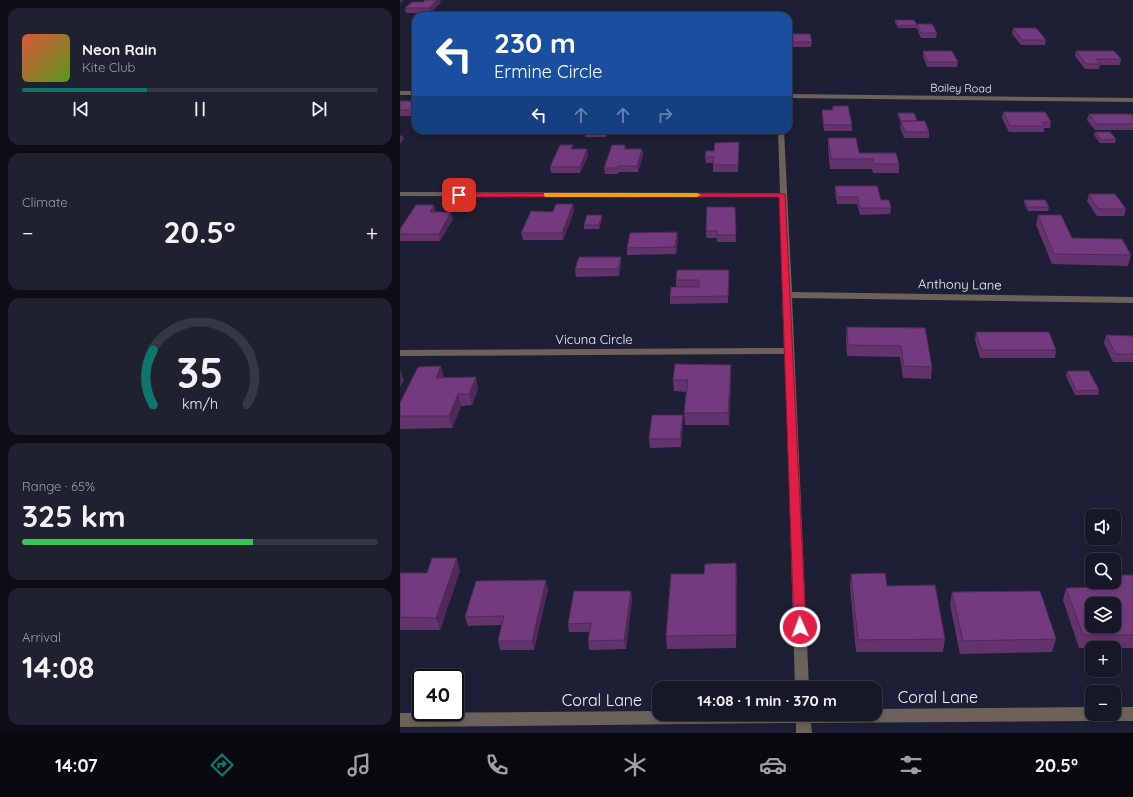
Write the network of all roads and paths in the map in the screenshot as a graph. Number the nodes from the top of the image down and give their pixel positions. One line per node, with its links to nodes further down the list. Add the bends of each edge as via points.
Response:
1 (400, 93): 2 (street)
2 (412, 93)
3 (792, 96): 4 (street, Bailey Road)
4 (1133, 100)
5 (781, 134): 7 (street)
6 (400, 194): 7 (street)
7 (782, 195): 8 (street)
8 (786, 295): 9 (street, Anthony Lane); 10 (street)
9 (1133, 300)
10 (789, 351): 11 (street, Vicuna Circle); 12 (street)
11 (400, 353)
12 (802, 681)
13 (1085, 714): 16 (street, Coral Lane)
14 (1121, 714): 15 (street)
15 (1133, 714)
16 (882, 715)
17 (652, 717): 18 (street, Coral Lane)
18 (400, 720)
19 (803, 721): 20 (street)
20 (804, 733)

